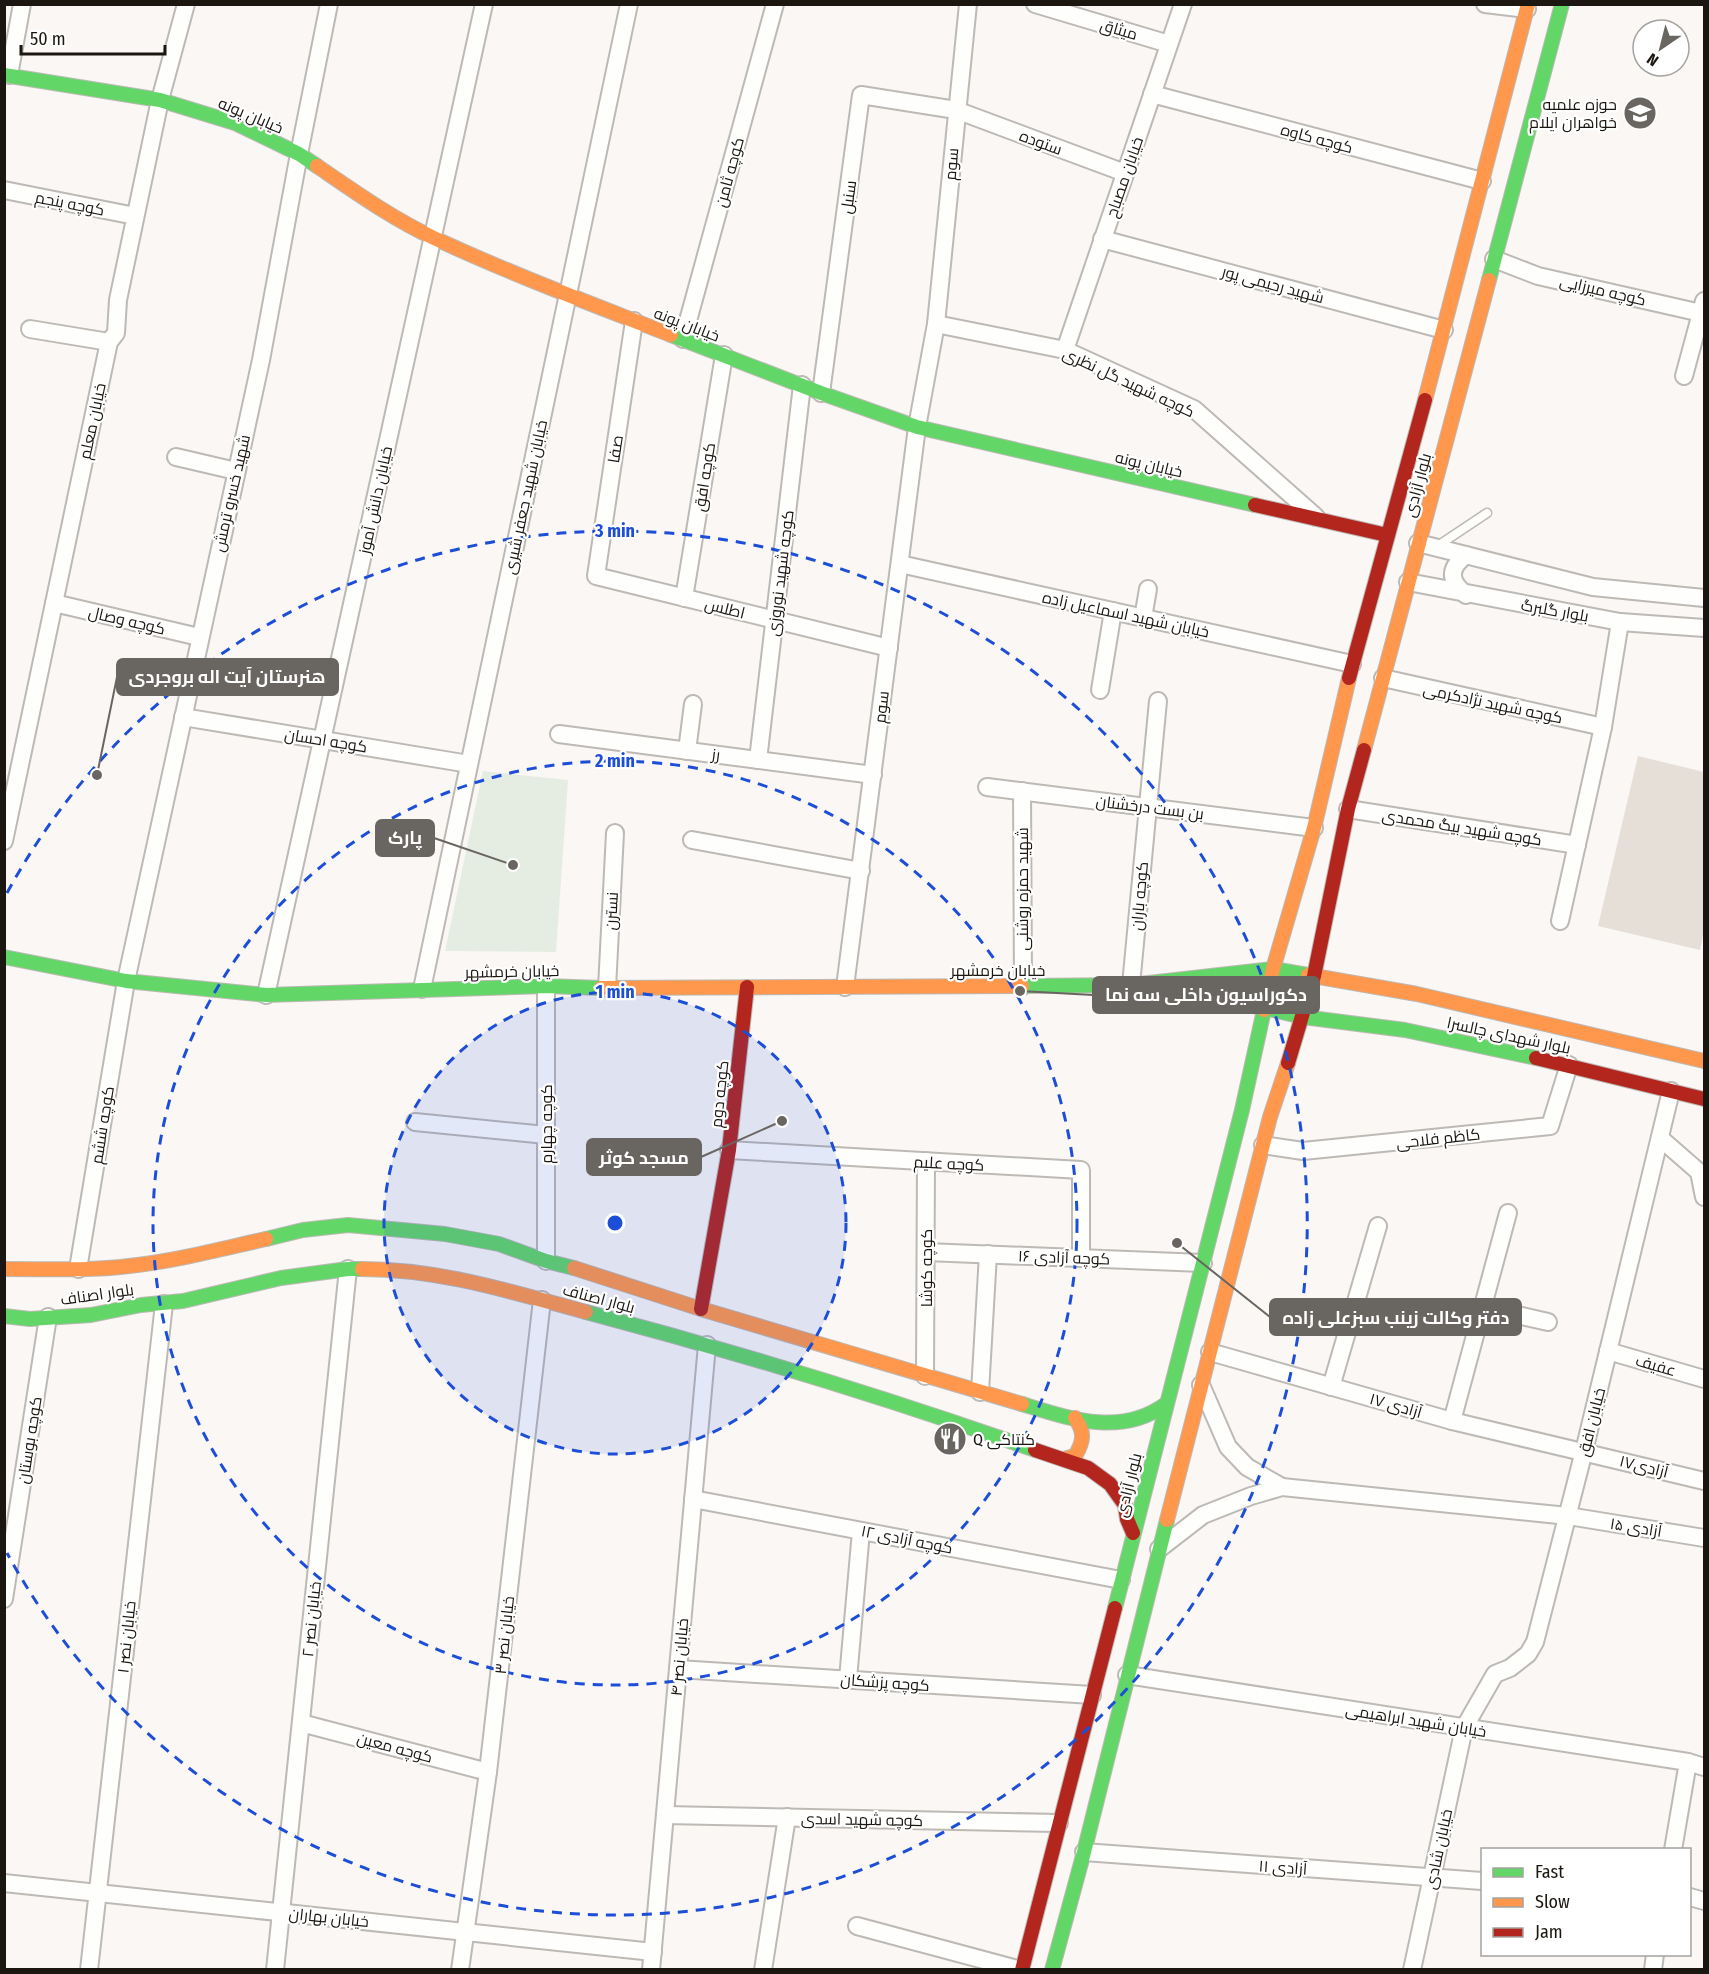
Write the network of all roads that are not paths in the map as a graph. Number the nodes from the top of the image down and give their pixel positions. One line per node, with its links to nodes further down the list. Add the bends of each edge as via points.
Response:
1 (22, 4): 14 (street)
2 (186, 4): 16 (street, خیابان معلم)
3 (329, 4): 18 (street, شهید خسرو ترمش)
4 (484, 4): 23 (street, خیابان دانش آموز)
5 (628, 4): 26 (street, خیابان شهید جعفر شیری)
6 (775, 4): 32 (street, کوچه ثامن)
7 (968, 4): 17 (street, سوم)
8 (1035, 4): 13 (street, میثاق)
9 (1182, 4): 13 (street, خیابان مصباح)
10 (1485, 4): 12 (street)
11 (1562, 4): 25 (main road, بلوار آزادی)
12 (1528, 7): 20 (main road, بلوار آزادی)
13 (1169, 44): 15 (street, خیابان مصباح)
14 (7, 75): 16 (main road, خیابان پونه)
15 (1152, 94): 19 (street, خیابان مصباح); 20 (street, کوچه کاوه)
16 (160, 100): 18 (main road, خیابان پونه, via 235,123); 22 (street, خیابان معلم)
17 (956, 110): 19 (street, ستوده); 29 (street, سوم); 38 (street, سنبل, via 861,95)
18 (298, 154): 23 (main road, خیابان پونه, via 387,213); 41 (street, شهید خسرو ترمش, via 261,360)
19 (1125, 173): 24 (street, خیابان مصباح)
20 (1482, 181): 31 (main road, بلوار آزادی)
21 (4, 190): 22 (street, کوچه پنجم)
22 (135, 216): 33 (street, خیابان معلم, via 118,300 116,333)
23 (433, 238): 26 (main road, خیابان پونه); 71 (street, خیابان دانش آموز)
24 (1102, 239): 31 (street, شهید رحیمی پور); 34 (street, خیابان مصباح)
25 (1494, 259): 27 (street, کوچه میرزایی, via 1538,276); 45 (main road, بلوار آزادی)
26 (568, 295): 28 (main road, خیابان پونه); 74 (street, خیابان شهید جعفر شیری)
27 (1703, 307): 36 (street)
28 (634, 321): 32 (main road, خیابان پونه); 49 (street, صفا)
29 (936, 324): 34 (street, کوچه شهید گل نظری); 39 (street)
30 (30, 329): 33 (street)
31 (1444, 330): 44 (main road, بلوار آزادی)
32 (682, 339): 35 (main road, خیابان پونه)
33 (109, 342): 55 (street, خیابان معلم)
34 (1065, 350): 43 (street, کوچه شهید گل نظری, via 1194,409)
35 (724, 355): 37 (main road, خیابان پونه); 53 (street, کوچه افق)
36 (1684, 376)
37 (802, 385): 38 (main road, خیابان پونه); 58 (street, کوچه شهید نوروزی)
38 (821, 393): 39 (main road, خیابان پونه)
39 (917, 428): 43 (main road, خیابان پونه); 48 (street, سوم)
40 (176, 457): 41 (street)
41 (236, 471): 61 (street, شهید خسرو ترمش)
42 (1487, 513): 46 (lane)
43 (1319, 519): 44 (main road, خیابان پونه)
44 (1387, 535): 63 (main road, بلوار آزادی)
45 (1418, 543): 46 (street, بلوار گلبرگ); 50 (main road, بلوار آزادی)
46 (1436, 547): 47 (street, بلوار گلبرگ)
47 (1466, 555): 52 (street, via 1454,567 1453,576 1455,585); 54 (street, بلوار گلبرگ, via 1593,587)
48 (900, 564): 56 (street, خیابان شهید اسماعیل زاده); 62 (street, سوم)
49 (596, 576): 53 (street, اطلس)
50 (1408, 582): 52 (street, بلوار گلبرگ); 64 (main road, بلوار آزادی)
51 (1148, 589): 57 (street)
52 (1466, 594): 59 (street, بلوار گلبرگ)
53 (684, 598): 58 (street, اطلس)
54 (1704, 598)
55 (54, 603): 61 (street, کوچه وصال); 83 (street, خیابان معلم)
56 (1113, 611): 57 (street, خیابان شهید اسماعیل زاده); 65 (street)
57 (1143, 618): 63 (street, خیابان شهید اسماعیل زاده)
58 (774, 620): 62 (street, اطلس); 73 (street, کوچه شهید نوروزی)
59 (1620, 622): 60 (street, بلوار گلبرگ); 69 (street)
60 (1704, 628)
61 (199, 637): 68 (street, شهید خسرو ترمش)
62 (889, 648): 75 (street, سوم)
63 (1352, 664): 80 (main road, بلوار آزادی)
64 (1383, 678): 69 (street, کوچه شهید نژادکرمی); 79 (main road, بلوار آزادی)
65 (1100, 690)
66 (1158, 701): 78 (street, کوچه باران)
67 (693, 704): 72 (street)
68 (183, 717): 71 (street, کوچه احسان); 92 (street, شهید خسرو ترمش)
69 (1603, 727): 84 (street)
70 (559, 734): 72 (street, رز)
71 (322, 740): 74 (street, کوچه احسان); 100 (street, خیابان دانش آموز)
72 (687, 751): 73 (street, رز)
73 (758, 760): 75 (street, رز)
74 (469, 764): 99 (street, خیابان شهید جعفر شیری)
75 (873, 775): 87 (street, سوم)
76 (987, 787): 77 (street, بن بست درخشنان)
77 (1022, 791): 78 (street, بن بست درخشنان); 95 (street, شهید حمزه روشنی)
78 (1148, 807): 80 (street, بن بست درخشنان); 93 (street, کوچه باران)
79 (1348, 809): 84 (street, کوچه شهید بیگ محمدی); 86 (main road, بلوار آزادی)
80 (1314, 828): 85 (main road, بلوار آزادی)
81 (615, 833): 98 (street, نسترن)
82 (692, 840): 87 (street)
83 (4, 841)
84 (1577, 845): 88 (street)
85 (1304, 858): 86 (main road, via 1308,868 1318,873 1329,872); 90 (main road, بلوار آزادی)
86 (1337, 864): 91 (main road, بلوار آزادی)
87 (861, 871): 97 (street, سوم)
88 (1560, 921)
89 (4, 957): 92 (main road, خیابان خرمشهر)
90 (1273, 969): 91 (main road, خیابان خرمشهر); 93 (main road, خیابان خرمشهر); 102 (main road, بلوار آزادی)
91 (1314, 976): 101 (main road, بلوار شهدای چالسرا); 103 (main road, بلوار آزادی)
92 (126, 981): 100 (main road, خیابان خرمشهر); 125 (street, کوچه ششم)
93 (1131, 985): 95 (main road, خیابان خرمشهر); 102 (main road, خیابان خرمشهر)
94 (546, 986): 98 (main road, خیابان خرمشهر); 99 (main road, خیابان خرمشهر); 111 (street, کوچه چهارم)
95 (1023, 986): 97 (main road, خیابان خرمشهر)
96 (747, 987): 97 (main road, خیابان خرمشهر); 98 (main road, خیابان خرمشهر); 114 (main road, کوچه دوم)
97 (845, 987)
98 (607, 988)
99 (422, 989): 100 (main road, خیابان خرمشهر)
100 (266, 994)
101 (1417, 994): 104 (main road, via 1405,1001); 105 (main road, بلوار شهدای چالسرا)
102 (1265, 1008): 103 (main road, خیابان خرمشهر); 109 (main road, بلوار آزادی)
103 (1303, 1017): 104 (main road, بلوار شهدای چالسرا); 109 (main road, بلوار آزادی)
104 (1401, 1019): 106 (main road, بلوار شهدای چالسرا)
105 (1704, 1061)
106 (1569, 1065): 107 (main road, بلوار شهدای چالسرا); 113 (street, کاظم فلاحی, via 1550,1126 1303,1151)
107 (1671, 1091): 108 (main road, بلوار شهدای چالسرا); 112 (street, خیابان افق)
108 (1704, 1099)
109 (1256, 1111): 113 (main road, بلوار آزادی); 123 (main road, بلوار آزادی)
110 (415, 1122): 111 (street)
111 (546, 1135): 122 (street, کوچه چهارم)
112 (1660, 1138): 116 (street, via 1699,1172); 136 (street, خیابان افق)
113 (1263, 1145): 135 (main road, بلوار آزادی)
114 (729, 1150): 115 (street, کوچه علیم); 130 (main road, کوچه دوم)
115 (926, 1161): 119 (street, کوچه کوشا); 121 (street, کوچه علیم, via 1081,1170)
116 (1704, 1197)
117 (1508, 1214): 129 (street)
118 (1378, 1226): 140 (street)
119 (926, 1252): 120 (street, کوچه آزادی ۱۶); 137 (street, کوچه کوشا)
120 (988, 1254): 121 (street, کوچه آزادی ۱۶); 141 (street)
121 (1080, 1258): 123 (street, کوچه آزادی ۱۶)
122 (546, 1261): 125 (main road, بلوار اصناف, via 499,1244 445,1234 348,1225 303,1230 187,1257); 130 (main road, بلوار اصناف)
123 (1203, 1263): 142 (main road, بلوار آزادی)
124 (4, 1269): 125 (main road, بلوار اصناف)
125 (78, 1269)
126 (348, 1269): 127 (main road, بلوار اصناف, via 430,1273); 128 (main road, بلوار اصناف, via 281,1278); 161 (street, خیابان نصر ۲)
127 (542, 1300): 134 (main road, بلوار اصناف); 165 (street, خیابان نصر ۳)
128 (164, 1304): 132 (main road, بلوار اصناف); 174 (street, خیابان نصر ۱)
129 (1483, 1306): 133 (street); 144 (street)
130 (701, 1309): 137 (main road, بلوار اصناف)
131 (4, 1316): 132 (main road, بلوار اصناف)
132 (48, 1317): 156 (street, کوچه بوستان)
133 (1548, 1322)
134 (707, 1346): 146 (main road, بلوار اصناف, via 930,1413); 149 (street, خیابان نصر ۴)
135 (1210, 1352): 139 (main road, بلوار آزادی); 140 (street, آزادی ۱۷)
136 (1608, 1352): 138 (street, عفیف); 145 (street, خیابان افق)
137 (925, 1376): 141 (main road, بلوار اصناف)
138 (1704, 1379)
139 (1201, 1386): 148 (street, via 1228,1447 1247,1467); 154 (main road, بلوار آزادی)
140 (1331, 1387): 144 (street, آزادی ۱۷)
141 (980, 1392): 143 (main road, بلوار اصناف)
142 (1166, 1404): 143 (main road, بلوار اصناف, via 1154,1414 1133,1422); 152 (main road, بلوار آزادی)
143 (1075, 1418): 146 (main road, via 1083,1428 1083,1443 1075,1456)
144 (1452, 1421): 145 (street, آزادی ۱۷)
145 (1584, 1451): 147 (street, آزادی۱۷); 150 (street, خیابان افق)
146 (1064, 1459): 152 (main road, بلوار اصناف, via 1088,1468 1110,1484 1125,1505)
147 (1704, 1481)
148 (1282, 1487): 150 (street, آزادی ۱۵); 154 (street, via 1203,1515)
149 (693, 1499): 151 (street, کوچه آزادی ۱۲); 157 (street, خیابان نصر ۴)
150 (1568, 1516): 153 (street, آزادی ۱۵); 162 (street, خیابان افق, via 1535,1642 1528,1654 1495,1674)
151 (861, 1531): 155 (street, کوچه آزادی ۱۲); 159 (street)
152 (1133, 1533): 155 (main road, بلوار آزادی)
153 (1704, 1538)
154 (1159, 1549): 158 (main road, بلوار آزادی)
155 (1121, 1580): 160 (main road, بلوار آزادی)
156 (4, 1599)
157 (678, 1669): 159 (street, کوچه پزشکان); 166 (street, خیابان نصر ۴)
158 (1127, 1675): 162 (street, خیابان شهید ابراهیمی); 170 (main road, بلوار آزادی)
159 (848, 1679): 160 (street, کوچه پزشکان)
160 (1092, 1695): 168 (main road, بلوار آزادی)
161 (301, 1723): 165 (street, کوچه معین); 175 (street, خیابان نصر ۲)
162 (1464, 1728): 163 (street, خیابان شهید ابراهیمی); 171 (street, خیابان شادی)
163 (1688, 1762): 164 (street, خیابان شهید ابراهیمی); 169 (street)
164 (1704, 1767)
165 (488, 1772): 177 (street, خیابان نصر ۳)
166 (665, 1815): 167 (street, کوچه شهید اسدی); 178 (street, خیابان نصر ۴)
167 (786, 1817): 168 (street, کوچه شهید اسدی); 183 (street)
168 (1059, 1823): 184 (main road, بلوار آزادی)
169 (1673, 1848)
170 (1084, 1852): 171 (street, آزادی ۱۱); 185 (main road, بلوار آزادی)
171 (1431, 1878): 172 (street, آزادی ۱۱); 186 (street, خیابان شادی)
172 (1481, 1881)
173 (4, 1883): 174 (street, خیابان بهاران)
174 (98, 1893): 175 (street, خیابان بهاران); 179 (street, خیابان نصر ۱)
175 (281, 1912): 177 (street, خیابان بهاران); 180 (street, خیابان نصر ۲)
176 (857, 1926): 184 (street)
177 (465, 1932): 178 (street, خیابان بهاران); 181 (street, خیابان نصر ۳)
178 (653, 1952): 182 (street, خیابان نصر ۴)
179 (89, 1970)
180 (275, 1970)
181 (460, 1970)
182 (651, 1970)
183 (762, 1970)
184 (1021, 1970)
185 (1052, 1970)
186 (1412, 1970)

